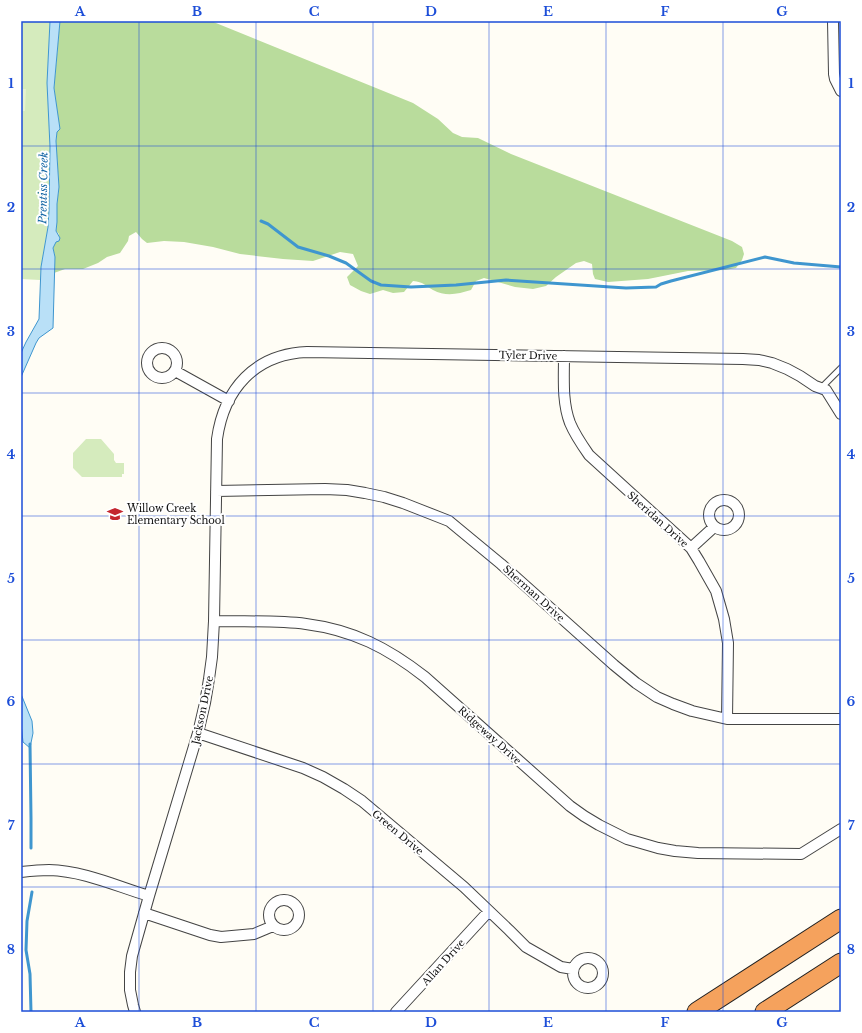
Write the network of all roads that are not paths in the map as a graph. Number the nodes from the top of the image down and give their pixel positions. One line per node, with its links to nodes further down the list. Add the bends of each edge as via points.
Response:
1 (834, 21): 2 (street, via 834,74)
2 (841, 91)
3 (564, 356): 6 (street, Tyler Drive, via 759,360 787,369); 7 (street, Tyler Drive, via 298,352 263,363 247,375); 11 (street, Sheridan Drive, via 565,404 570,423 588,456)
4 (841, 368): 6 (lane)
5 (175, 371): 7 (street)
6 (821, 388): 8 (street, Tyler Drive, via 826,390)
7 (228, 401): 9 (street, Jackson Drive, via 217,439)
8 (838, 406)
9 (216, 491): 12 (street, Jackson Drive); 13 (street, Sherman Drive, via 325,488 347,490 390,499 449,521 502,564 636,684 673,704)
10 (714, 527): 11 (street)
11 (691, 548): 13 (street, Sheridan Drive, via 716,591 724,618 728,643)
12 (214, 621): 15 (street, Jackson Drive, via 209,679); 16 (street, Ridgeway Drive, via 306,624 337,630 369,641 425,677 579,813 598,825 644,845 698,854 801,854)
13 (727, 719): 14 (street, Sherman Drive)
14 (841, 719)
15 (198, 733): 18 (street, Jackson Drive); 19 (street, Green Drive, via 303,768 344,789 362,801)
16 (841, 829)
17 (21, 872): 18 (street, via 50,870 80,874)
18 (149, 896): 20 (street, Jackson Drive)
19 (489, 911): 24 (street, Green Drive, via 526,947 561,967); 26 (street, Allan Drive)
20 (144, 913): 22 (street, via 221,937 254,934); 25 (street, Jackson Drive, via 130,972 130,990)
21 (841, 919): 27 (highway)
22 (273, 926)
23 (841, 963): 28 (highway)
24 (573, 969)
25 (135, 1012)
26 (396, 1012)
27 (697, 1012)
28 (766, 1012)

